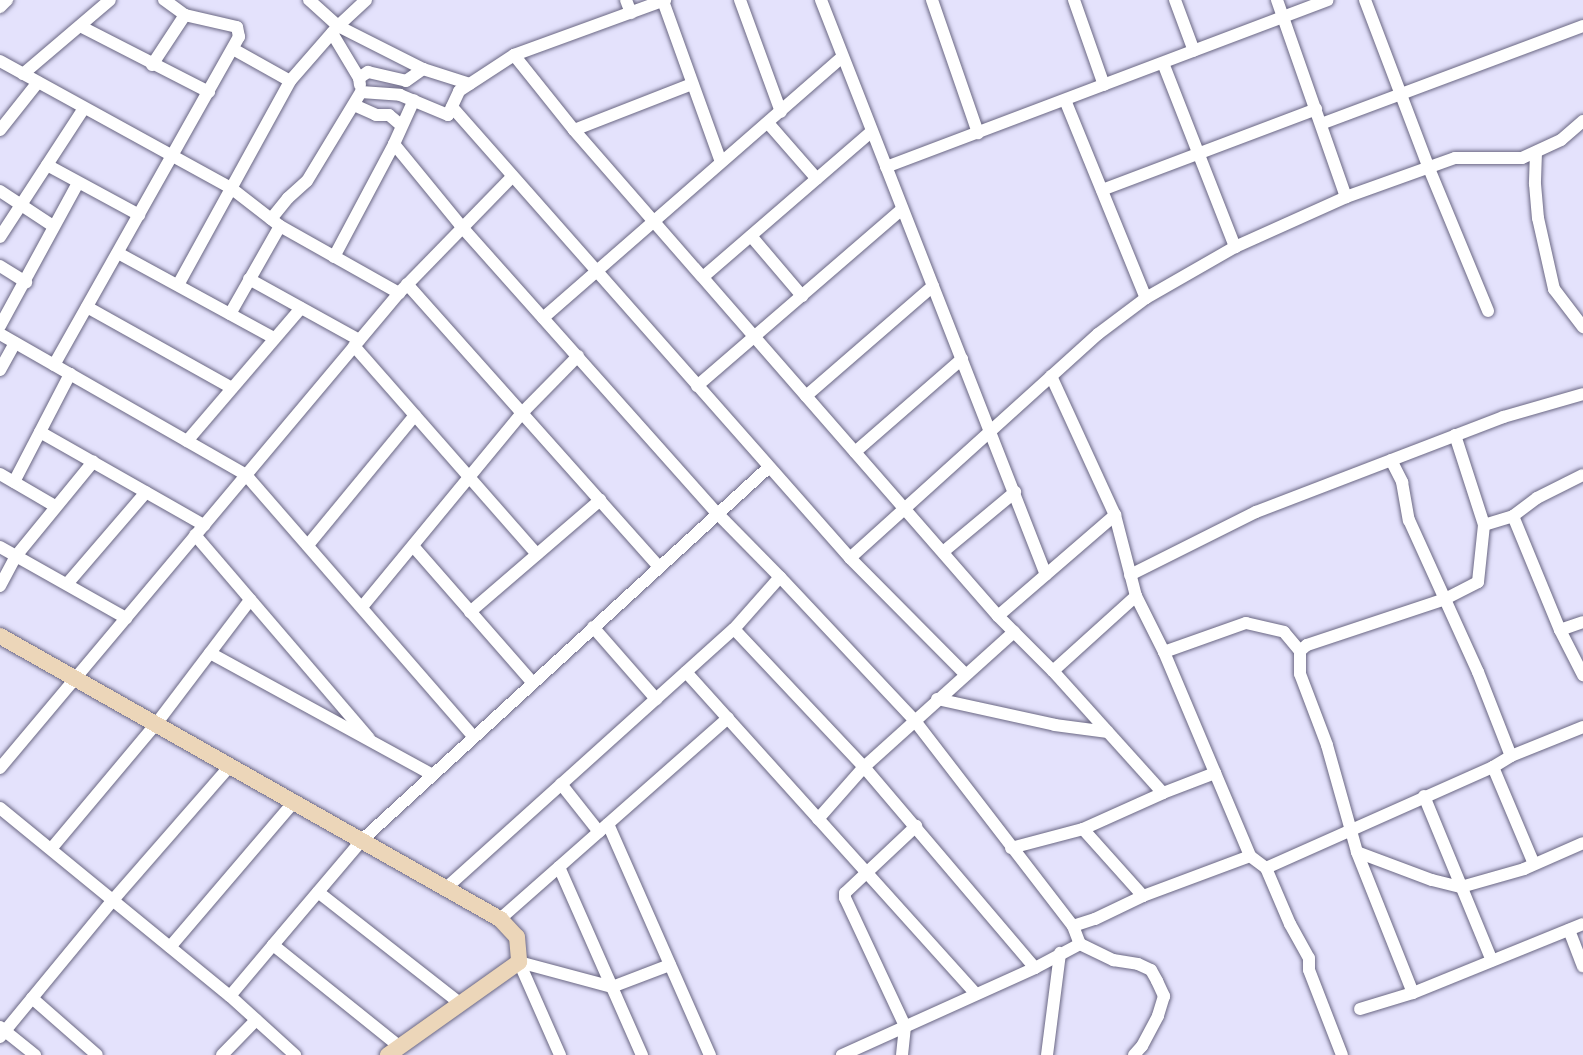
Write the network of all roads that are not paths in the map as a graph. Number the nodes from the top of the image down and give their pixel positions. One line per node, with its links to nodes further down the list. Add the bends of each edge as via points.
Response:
1 (7, 0): 16 (street)
2 (110, 0): 20 (street)
3 (164, 0): 18 (street)
4 (309, 0): 22 (street)
5 (626, 0): 17 (street)
6 (664, 0): 17 (street); 36 (street)
7 (740, 0): 47 (street)
8 (821, 0): 26 (street)
9 (932, 0): 55 (street)
10 (1074, 0): 37 (street)
11 (1175, 0): 24 (street)
12 (1277, 0): 19 (street)
13 (1328, 0): 19 (street)
14 (1365, 0): 40 (street)
15 (362, 1): 22 (street)
16 (0, 7)
17 (631, 12): 25 (street)
18 (185, 15): 23 (street, via 237,27 239,37); 29 (street)
19 (1284, 17): 24 (street); 46 (street)
20 (80, 26): 29 (street); 31 (street)
21 (1583, 26): 40 (street)
22 (335, 30): 30 (street); 32 (street); 33 (street)
23 (233, 49): 33 (street); 38 (street)
24 (1194, 51): 28 (street)
25 (514, 55): 35 (street); 53 (street)
26 (842, 57): 47 (street); 54 (street)
27 (0, 61): 31 (street)
28 (1163, 63): 37 (street); 58 (street)
29 (152, 65): 38 (street)
30 (423, 69): 32 (street, via 406,81 370,73); 35 (street)
31 (23, 74): 34 (street)
32 (359, 78): 39 (street)
33 (290, 81): 67 (street)
34 (38, 82): 45 (street); 52 (street)
35 (470, 84): 44 (street, via 459,91)
36 (692, 84): 53 (street); 60 (street)
37 (1104, 85): 42 (street)
38 (209, 92): 59 (street)
39 (361, 92): 41 (street); 43 (street)
40 (1401, 95): 51 (street); 62 (street)
41 (414, 100): 44 (street, via 448,115); 50 (street)
42 (1065, 100): 55 (street); 68 (street)
43 (354, 105): 50 (street, via 376,115 389,115); 75 (street, via 307,181 288,198)
44 (452, 107): 64 (street)
45 (84, 108): 59 (street); 61 (street)
46 (1316, 109): 51 (street); 58 (street)
47 (781, 112): 49 (street)
48 (1583, 121): 57 (street, via 1561,140)
49 (768, 123): 60 (street); 65 (street)
50 (401, 124): 56 (street)
51 (1321, 124): 70 (street)
52 (0, 130)
53 (574, 130): 74 (street)
54 (872, 131): 63 (street); 65 (street)
55 (978, 133): 63 (street)
56 (394, 144): 77 (street); 82 (street)
57 (1536, 152): 62 (street, via 1522,158 1455,158); 99 (street, via 1538,218 1554,289)
58 (1198, 153): 68 (street); 80 (street)
59 (173, 156): 67 (street); 73 (street)
60 (721, 162): 74 (street)
61 (47, 165): 66 (street); 71 (street)
62 (1428, 166): 70 (street); 95 (street)
63 (886, 168): 72 (street)
64 (512, 177): 77 (street); 84 (street)
65 (817, 179): 78 (street)
66 (78, 183): 73 (street); 76 (street)
67 (231, 188): 75 (street); 88 (street)
68 (1102, 190): 92 (street)
69 (0, 191): 71 (street)
70 (1346, 197): 80 (street)
71 (21, 205): 76 (street); 79 (street)
72 (902, 209): 89 (street); 91 (street)
73 (139, 215): 81 (street)
74 (654, 221): 84 (street); 85 (street)
75 (276, 223): 82 (street); 86 (street)
76 (53, 226): 87 (street)
77 (461, 226): 90 (street); 97 (street)
78 (751, 236): 85 (street); 91 (street)
79 (0, 237)
80 (1235, 247): 92 (street)
81 (118, 252): 88 (street); 93 (street)
82 (334, 257): 90 (street)
83 (0, 266): 87 (street)
84 (596, 272): 97 (street); 111 (street)
85 (703, 277): 101 (street)
86 (249, 279): 94 (street); 96 (street)
87 (26, 282): 98 (street)
88 (178, 285): 96 (street)
89 (933, 286): 106 (street); 114 (street)
90 (403, 288): 104 (street); 115 (street)
91 (802, 296): 101 (street)
92 (1146, 298): 110 (street)
93 (87, 307): 107 (street); 112 (street)
94 (301, 308): 102 (street); 104 (street)
95 (1488, 311)
96 (230, 314): 102 (street)
97 (543, 318): 105 (street)
98 (0, 326)
99 (1583, 327)
100 (0, 334): 103 (street)
101 (754, 336): 111 (street); 114 (street)
102 (274, 338): 112 (street)
103 (15, 343): 107 (street); 108 (street)
104 (357, 343): 116 (street); 126 (street)
105 (578, 356): 115 (street); 135 (street)
106 (962, 359): 118 (street); 121 (street)
107 (54, 365): 109 (street)
108 (0, 370)
109 (70, 374): 117 (street); 120 (street)
110 (1051, 376): 118 (street); 136 (street)
111 (697, 386): 124 (street)
112 (232, 388): 120 (street)
113 (1583, 394): 119 (street)
114 (806, 396): 121 (street)
115 (522, 413): 128 (street); 132 (street)
116 (415, 415): 128 (street); 141 (street)
117 (40, 432): 123 (street); 129 (street)
118 (991, 432): 131 (street); 134 (street)
119 (1455, 435): 122 (street); 139 (street)
120 (187, 441): 126 (street)
121 (855, 452): 134 (street)
122 (1391, 460): 150 (street, via 1222,526); 155 (street, via 1402,482 1409,520)
123 (93, 462): 130 (street); 133 (street)
124 (769, 467): 135 (street); 147 (street)
125 (0, 474): 129 (street)
126 (246, 475): 138 (street); 141 (street)
127 (1583, 475): 137 (street, via 1537,498)
128 (469, 477): 142 (street); 145 (street)
129 (14, 482): 133 (street)
130 (146, 492): 138 (street); 152 (street)
131 (1015, 492): 144 (street); 149 (street)
132 (600, 500): 145 (street); 148 (street)
133 (55, 506): 146 (street)
134 (905, 509): 144 (street); 147 (street)
135 (717, 513): 148 (street); 151 (street)
136 (1115, 515): 149 (street); 150 (street)
137 (1512, 516): 139 (street); 164 (street)
138 (204, 525): 140 (street)
139 (1484, 525): 155 (street, via 1478,582)
140 (195, 535): 156 (street); 160 (street)
141 (308, 545): 157 (street)
142 (412, 546): 157 (street); 158 (street)
143 (0, 547): 146 (street)
144 (943, 552): 159 (street)
145 (537, 554): 158 (street)
146 (16, 556): 152 (street); 153 (street)
147 (850, 558): 172 (street)
148 (659, 567): 162 (street)
149 (1046, 575): 159 (street)
150 (1130, 575): 154 (street)
151 (780, 577): 163 (street); 179 (street)
152 (67, 584): 160 (street)
153 (0, 586)
154 (1136, 596): 168 (street); 170 (street)
155 (1445, 599): 167 (street, via 1307,645); 185 (street)
156 (250, 600): 169 (street); 184 (street)
157 (362, 607): 183 (street)
158 (470, 612): 175 (street)
159 (998, 616): 165 (street)
160 (126, 618): 174 (street)
161 (1583, 622): 164 (street)
162 (594, 627): 175 (street); 176 (street)
163 (734, 629): 171 (street); 187 (street)
164 (1560, 630): 173 (street)
165 (1014, 632): 170 (street); 172 (street)
166 (1, 637): 174 (street)
167 (1300, 651): 168 (street, via 1284,632 1246,622); 201 (street, via 1300,674 1327,745)
168 (1164, 652): 190 (street)
169 (210, 653): 180 (street); 184 (street)
170 (1053, 671): 182 (street)
171 (686, 672): 176 (street); 178 (street)
172 (965, 674): 177 (street)
173 (1583, 675)
174 (75, 678): 180 (street); 189 (street)
175 (533, 683): 183 (street)
176 (656, 699): 192 (street)
177 (937, 699): 179 (street); 182 (street, via 1055,725)
178 (728, 718): 197 (street); 199 (street)
179 (915, 721): 187 (street); 204 (street)
180 (156, 724): 186 (street); 205 (street)
181 (1583, 727): 185 (street)
182 (1108, 732): 193 (street)
183 (474, 737): 191 (street)
184 (369, 738): 191 (street)
185 (1511, 756): 188 (street)
186 (230, 766): 195 (street); 216 (street)
187 (864, 767): 197 (street); 198 (street)
188 (1493, 767): 194 (street); 208 (street)
189 (0, 768)
190 (1215, 773): 193 (street); 207 (street)
191 (433, 775): 202 (street)
192 (561, 784): 199 (street); 213 (street)
193 (1163, 792): 200 (street)
194 (1424, 796): 201 (street); 212 (street)
195 (294, 802): 202 (street); 223 (street)
196 (0, 808): 205 (street)
197 (818, 819): 211 (street)
198 (916, 826): 211 (street); 229 (street)
199 (604, 828): 209 (street); 227 (street)
200 (1083, 829): 204 (street); 215 (street)
201 (1350, 829): 206 (street); 210 (street)
202 (362, 840): 213 (street); 214 (street)
203 (1583, 843): 208 (street)
204 (1011, 848): 219 (street)
205 (51, 849): 216 (street)
206 (1357, 852): 212 (street); 231 (street)
207 (1250, 856): 210 (street); 215 (street)
208 (1534, 864): 212 (street)
209 (559, 867): 217 (street); 230 (street)
210 (1266, 868): 252 (street, via 1309,958 1309,970)
211 (868, 872): 232 (street); 238 (street, via 848,889 845,898)
212 (1461, 887): 225 (street)
213 (446, 888): 217 (street)
214 (318, 892): 222 (street); 235 (street)
215 (1143, 896): 219 (street)
216 (112, 900): 223 (street); 234 (street)
217 (500, 919): 226 (street, via 517,937)
218 (1583, 924): 220 (street)
219 (1072, 926): 221 (street)
220 (1569, 930): 225 (street); 228 (street)
221 (1080, 944): 224 (street); 251 (street, via 1113,960 1151,970 1157,981 1164,996 1161,1006)
222 (273, 945): 233 (street); 240 (street)
223 (170, 947): 233 (street)
224 (1060, 953): 229 (street); 250 (street)
225 (1492, 961): 231 (street)
226 (519, 962): 230 (street); 235 (street); 245 (street)
227 (670, 965): 230 (street); 247 (street)
228 (1583, 966)
229 (1035, 968): 232 (street)
230 (612, 987): 246 (street)
231 (1413, 993): 236 (street)
232 (976, 994): 238 (street)
233 (230, 996): 237 (street)
234 (32, 998): 239 (street); 242 (street)
235 (461, 1004): 240 (street)
236 (1360, 1009)
237 (256, 1020): 243 (street); 244 (street)
238 (905, 1026): 248 (street); 249 (street)
239 (2, 1032): 241 (street)
240 (394, 1051)
241 (35, 1055)
242 (97, 1055)
243 (222, 1055)
244 (295, 1055)
245 (560, 1055)
246 (642, 1055)
247 (710, 1055)
248 (842, 1055)
249 (902, 1055)
250 (1047, 1055)
251 (1134, 1055)
252 (1342, 1055)

